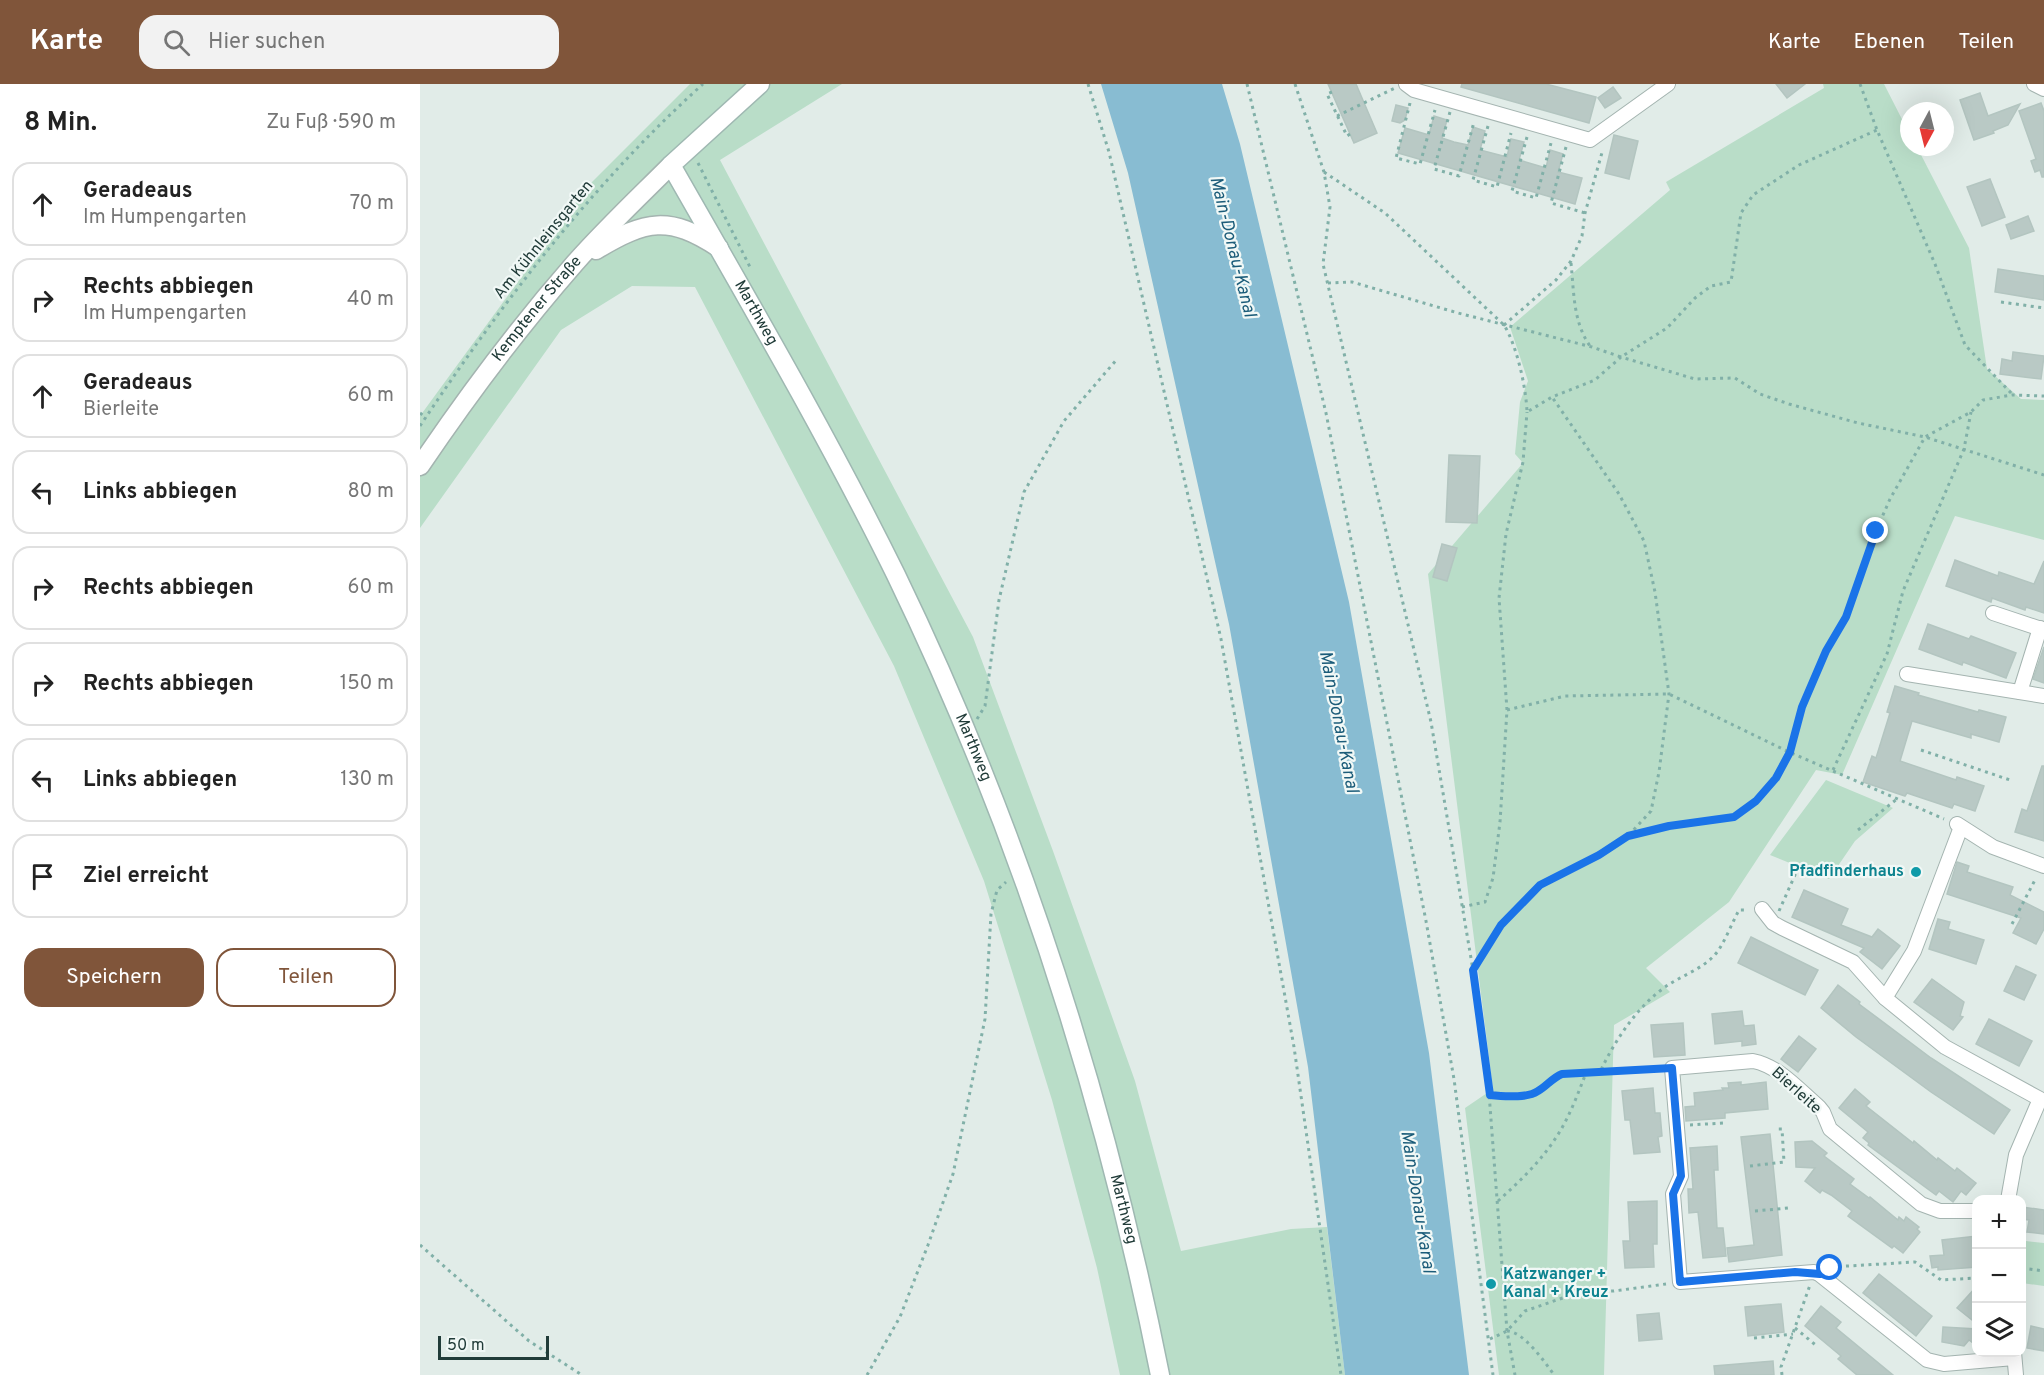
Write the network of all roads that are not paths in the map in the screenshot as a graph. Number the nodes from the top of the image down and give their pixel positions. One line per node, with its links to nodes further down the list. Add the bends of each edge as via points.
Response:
1 (760, 84): 6 (main road, Kemptener Straße)
2 (1668, 84): 4 (street, via 1590,140)
3 (2034, 84): 5 (street)
4 (1408, 86)
5 (2044, 89)
6 (671, 165): 7 (main road, Marthweg); 8 (main road, Kemptener Straße)
7 (719, 248): 8 (main road, via 685,229 657,224 629,232); 22 (main road, Marthweg, via 896,574 964,727 1020,870 1058,977 1095,1101)
8 (577, 261): 9 (main road, Kemptener Straße, via 495,360)
9 (420, 466)
10 (1993, 613): 11 (street)
11 (2042, 629): 13 (street)
12 (1907, 674): 13 (street)
13 (2020, 692): 14 (street)
14 (2044, 696)
15 (2043, 866): 17 (street, via 1993,847 1959,825 1914,951)
16 (1762, 909): 17 (street, via 1773,923 1852,962)
17 (1884, 998): 18 (street, via 1945,1047 2040,1099 2016,1155)
18 (2009, 1195)
19 (1972, 1211): 20 (street, Bierleite, via 1940,1211 1922,1204 1830,1129 1819,1107 1763,1063 1672,1068 1681,1176 1673,1194 1680,1282 1817,1273 1927,1360 1944,1364)
20 (1998, 1357)
21 (2014, 1357): 23 (street)
22 (1160, 1375)
23 (2016, 1375)

